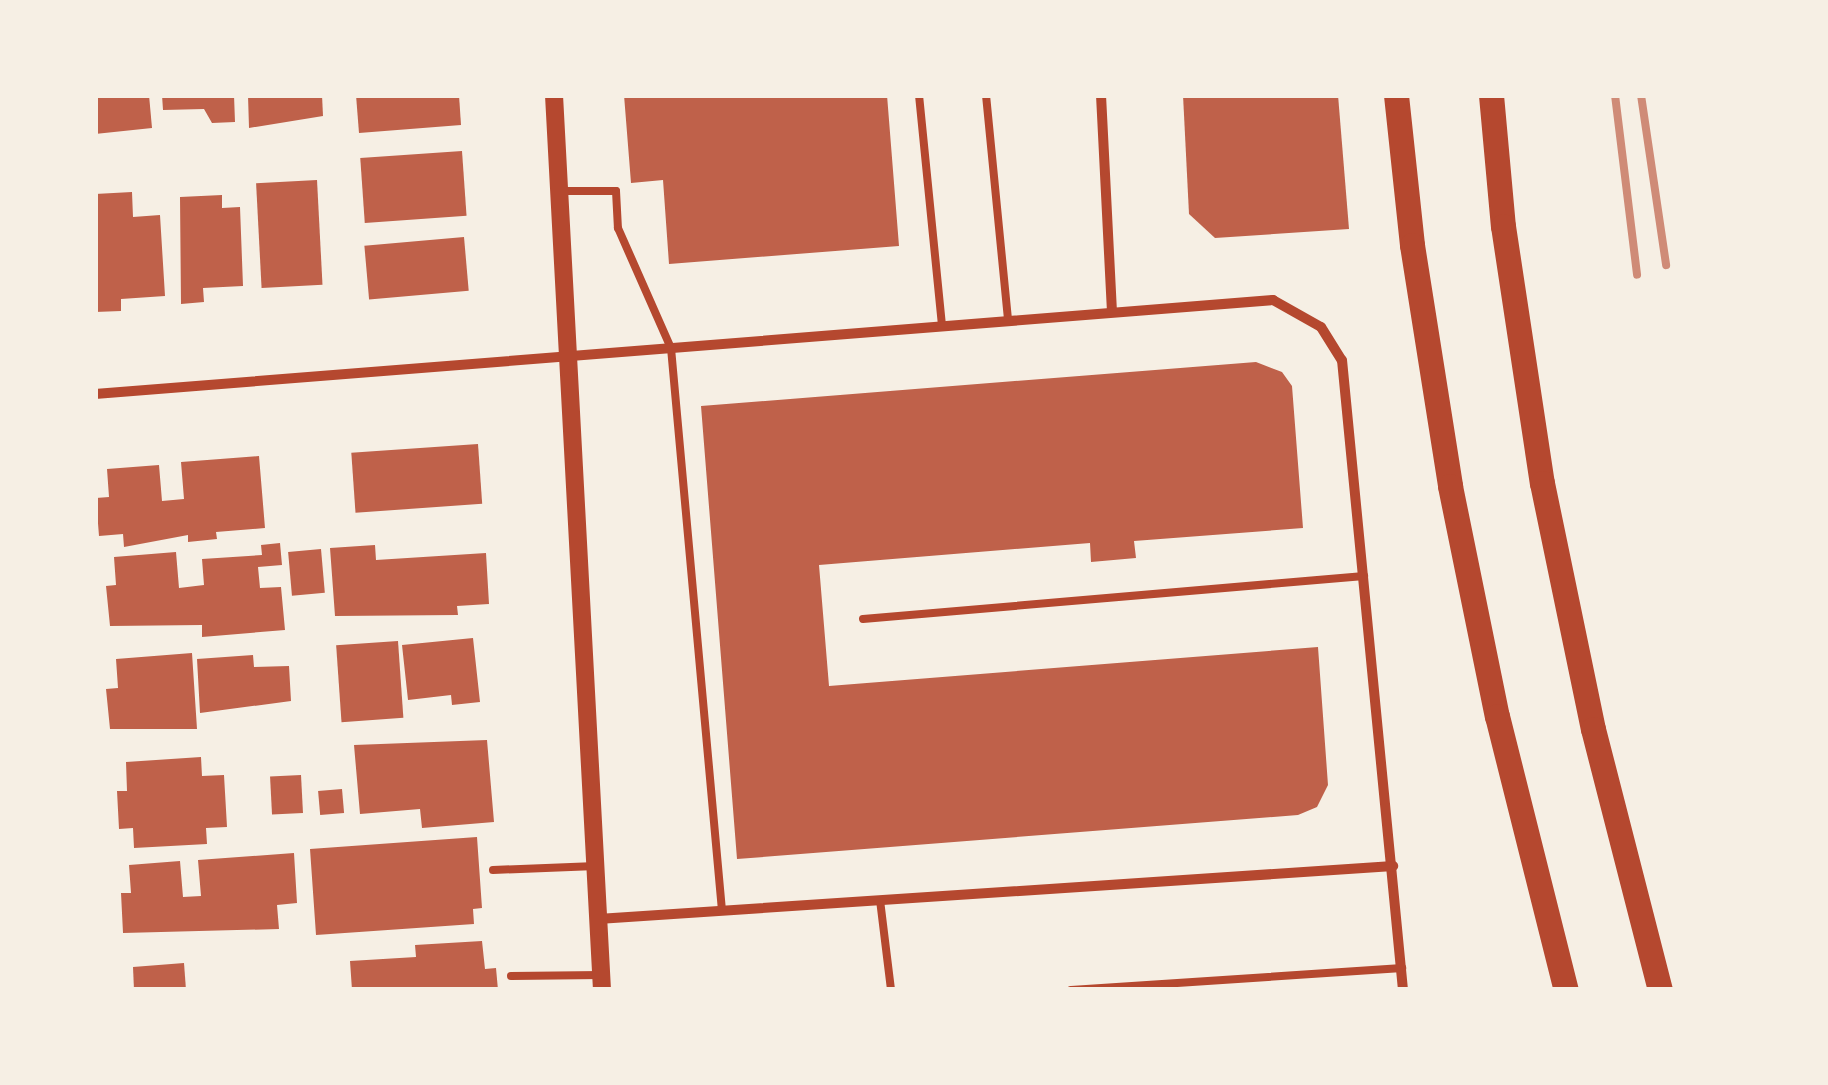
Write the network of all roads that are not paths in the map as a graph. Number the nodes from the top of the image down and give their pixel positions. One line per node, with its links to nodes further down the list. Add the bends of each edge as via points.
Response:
1 (554, 95): 7 (street)
2 (920, 95): 10 (lane)
3 (986, 95): 9 (lane)
4 (1100, 95): 8 (street)
5 (1396, 95): 28 (main road, via 1450,486 1497,716)
6 (1491, 95): 29 (main road, via 1503,226 1542,483 1597,748)
7 (560, 191): 11 (lane, via 616,191 618,228); 12 (street)
8 (1112, 312): 9 (street); 14 (street, via 1272,300 1321,327 1342,360)
9 (1008, 320): 10 (street)
10 (942, 326): 11 (street)
11 (671, 348): 12 (street); 20 (lane)
12 (571, 356): 13 (street); 16 (street)
13 (95, 394)
14 (1364, 576): 15 (lane); 17 (street)
15 (864, 619)
16 (596, 866): 18 (lane); 21 (street)
17 (1393, 866): 19 (street); 22 (street)
18 (493, 870)
19 (880, 900): 20 (street); 25 (lane)
20 (722, 911): 21 (street)
21 (598, 919): 24 (street)
22 (1402, 968): 26 (lane); 27 (street)
23 (511, 976): 24 (lane)
24 (602, 982)
25 (891, 990)
26 (1070, 990)
27 (1404, 990)
28 (1566, 990)
29 (1660, 990)

